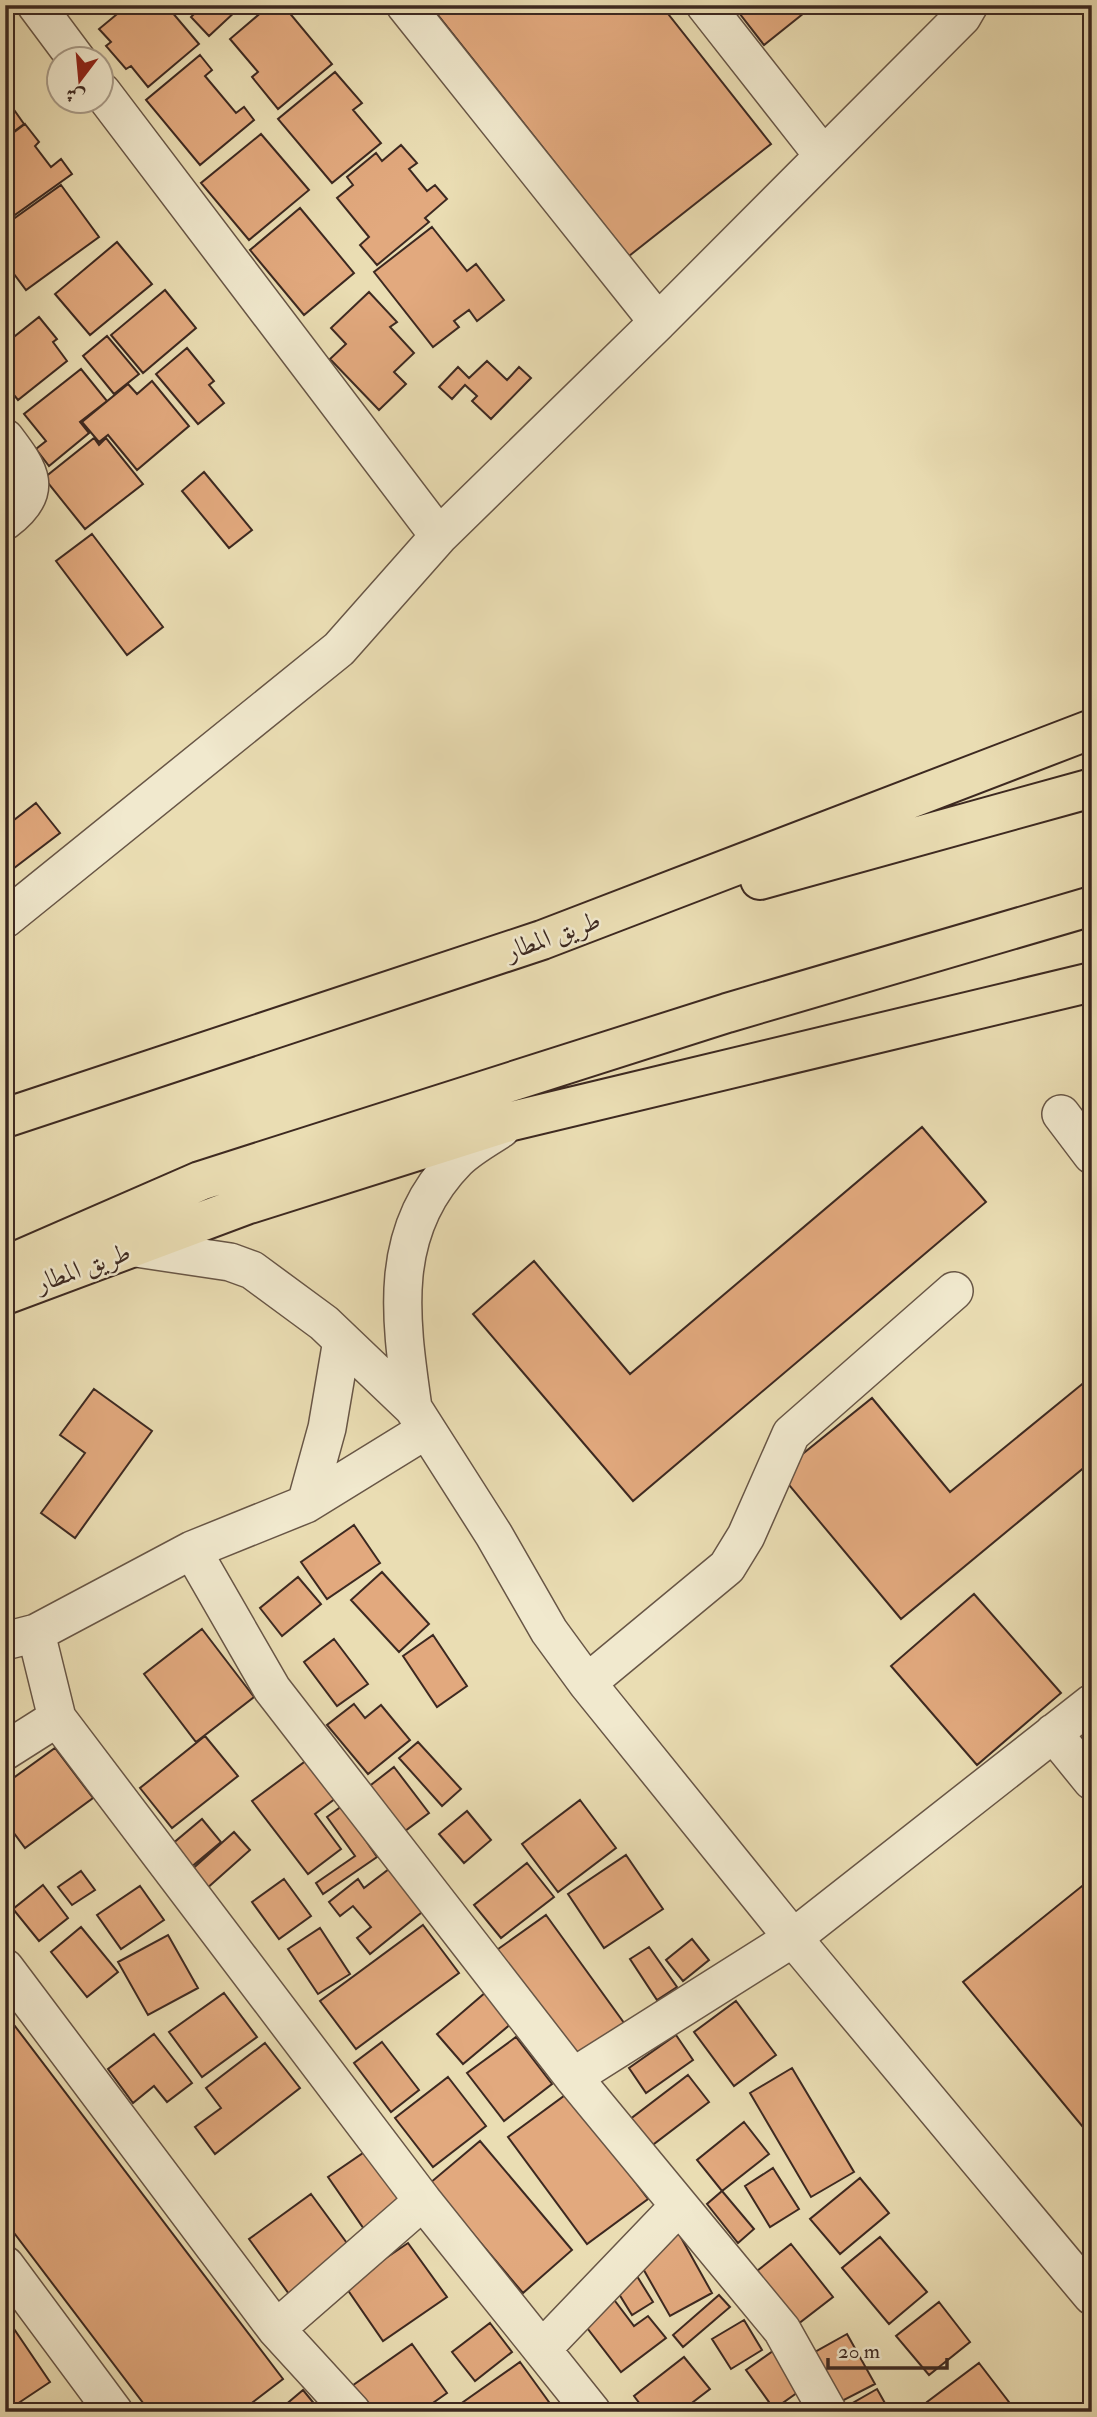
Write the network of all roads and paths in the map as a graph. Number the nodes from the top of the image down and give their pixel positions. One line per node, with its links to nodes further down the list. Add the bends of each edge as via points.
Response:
1 (36, 5): 5 (street)
2 (405, 5): 8 (street)
3 (705, 5): 7 (street)
4 (969, 5): 7 (street)
5 (67, 46)
6 (116, 110): 11 (street)
7 (822, 154): 8 (street)
8 (658, 322): 11 (street)
9 (5, 438): 10 (street, via 29,468 26,501)
10 (5, 521)
11 (439, 537): 15 (street, via 339,649)
12 (1092, 729): 16 (highway, طريق المطار)
13 (1092, 788): 16 (highway)
14 (1092, 906): 23 (highway, via 727,1013 200,1181)
15 (5, 919)
16 (542, 940): 19 (highway, طريق المطار)
17 (1092, 982): 20 (highway, طريق المطار)
18 (1061, 1114): 21 (street)
19 (5, 1118)
20 (512, 1121): 22 (highway, طريق المطار, via 246,1205); 27 (street, via 457,1159 424,1199 413,1229 402,1278 405,1345)
21 (1092, 1155)
22 (135, 1248): 25 (highway, طريق المطار); 26 (street, via 230,1262 252,1270)
23 (5, 1266)
24 (954, 1291): 31 (street, via 791,1434 746,1536 727,1567)
25 (5, 1295)
26 (342, 1340): 27 (street); 28 (street, via 327,1428)
27 (420, 1419): 28 (street); 31 (street, via 549,1631)
28 (306, 1504): 29 (street)
29 (192, 1550): 30 (street); 39 (street, via 272,1689)
30 (21, 1637): 33 (street)
31 (587, 1683): 37 (street)
32 (1092, 1703): 34 (street)
33 (57, 1718): 35 (street); 40 (street)
34 (1053, 1733): 36 (street); 37 (street)
35 (5, 1751)
36 (1092, 1780)
37 (793, 1938): 39 (street); 43 (street)
38 (5, 1968): 44 (street)
39 (573, 2077): 41 (street)
40 (423, 2201): 44 (street); 45 (street)
41 (679, 2206): 45 (street); 49 (street, via 782,2330)
42 (5, 2265): 46 (street)
43 (1092, 2296)
44 (276, 2329): 47 (street)
45 (543, 2348): 48 (street)
46 (114, 2412)
47 (352, 2412)
48 (592, 2412)
49 (828, 2412)

